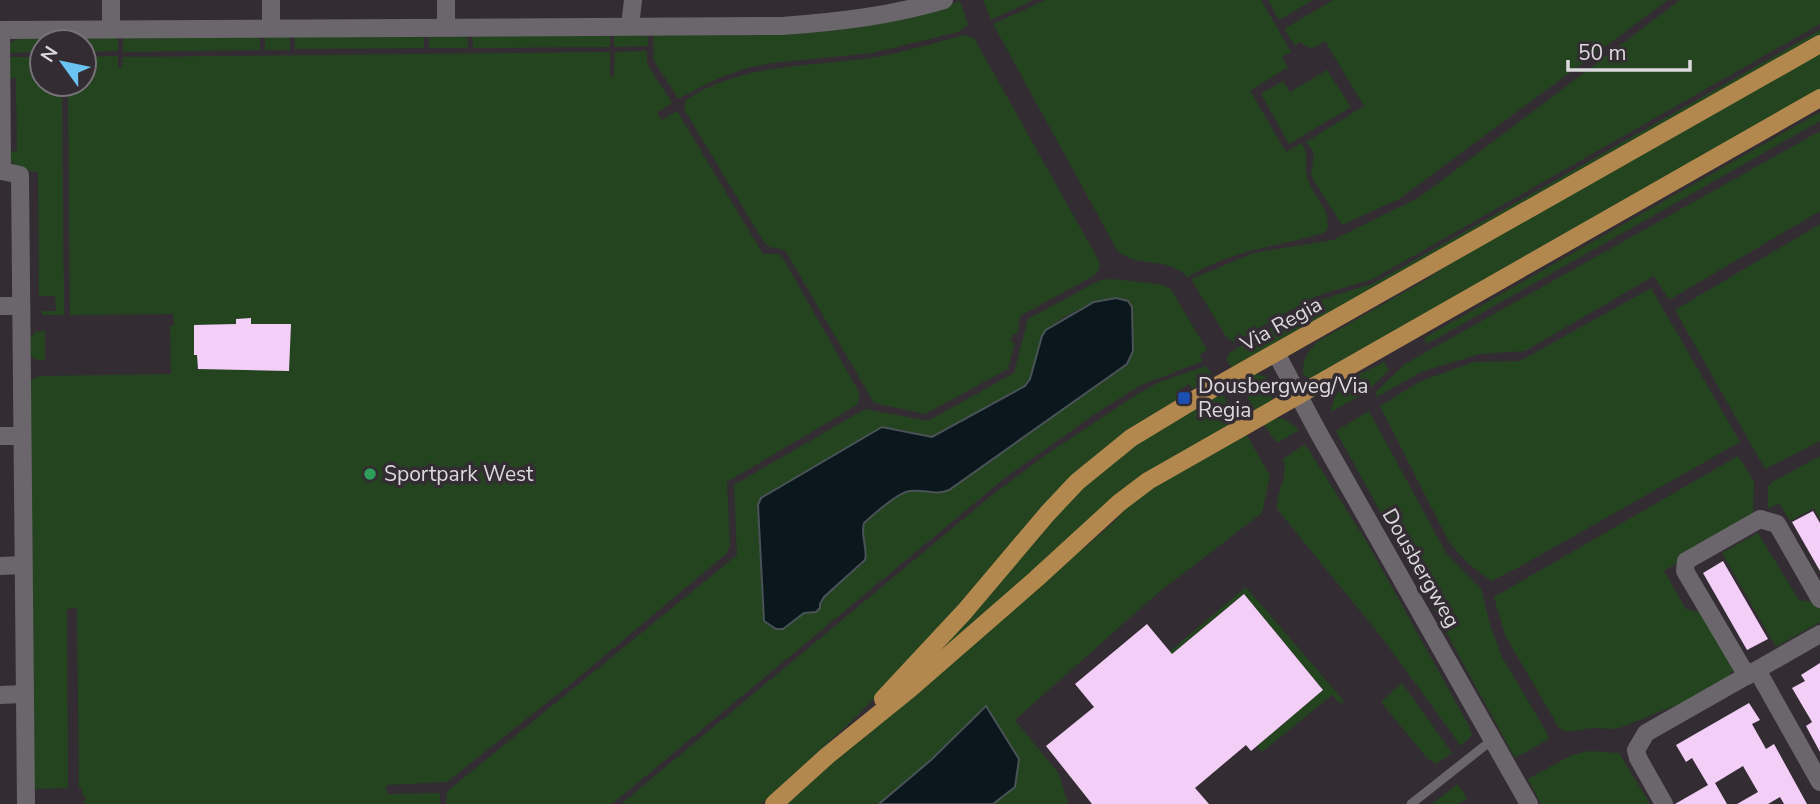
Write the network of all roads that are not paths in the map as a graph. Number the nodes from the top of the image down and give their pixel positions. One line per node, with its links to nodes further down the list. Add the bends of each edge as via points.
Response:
1 (111, 0): 9 (street)
2 (271, 0): 8 (street)
3 (446, 0): 6 (street)
4 (633, 0): 7 (street)
5 (944, 0): 7 (street, via 849,21)
6 (446, 26): 7 (street); 8 (street)
7 (630, 26)
8 (271, 27): 9 (street)
9 (111, 29): 10 (street)
10 (0, 30): 13 (street)
11 (1820, 44): 16 (main road, Via Regia)
12 (1820, 98): 17 (main road, Via Regia)
13 (1, 171): 15 (street, via 20,175)
14 (0, 306): 15 (street)
15 (21, 306): 19 (street)
16 (1276, 353): 17 (street, Dousbergweg); 28 (main road, Via Regia, via 1167,414 1097,465 1047,514)
17 (1298, 394): 27 (street, Dousbergweg); 28 (main road, Via Regia, via 1178,462 1119,503)
18 (0, 436): 19 (street)
19 (22, 436): 20 (street)
20 (23, 565): 21 (street); 25 (street)
21 (0, 566)
22 (1820, 599): 24 (street, via 1777,524 1770,520 1760,519 1686,561 1685,571)
23 (1820, 634): 24 (street)
24 (1752, 673): 29 (street); 34 (street, via 1646,733 1636,750 1638,758)
25 (23, 694): 26 (street); 30 (street)
26 (0, 695)
27 (1492, 740): 32 (lane); 33 (street, Dousbergweg)
28 (843, 743): 31 (main road, Via Regia)
29 (1820, 782)
30 (26, 804)
31 (774, 804)
32 (1411, 804)
33 (1529, 804)
34 (1664, 804)

